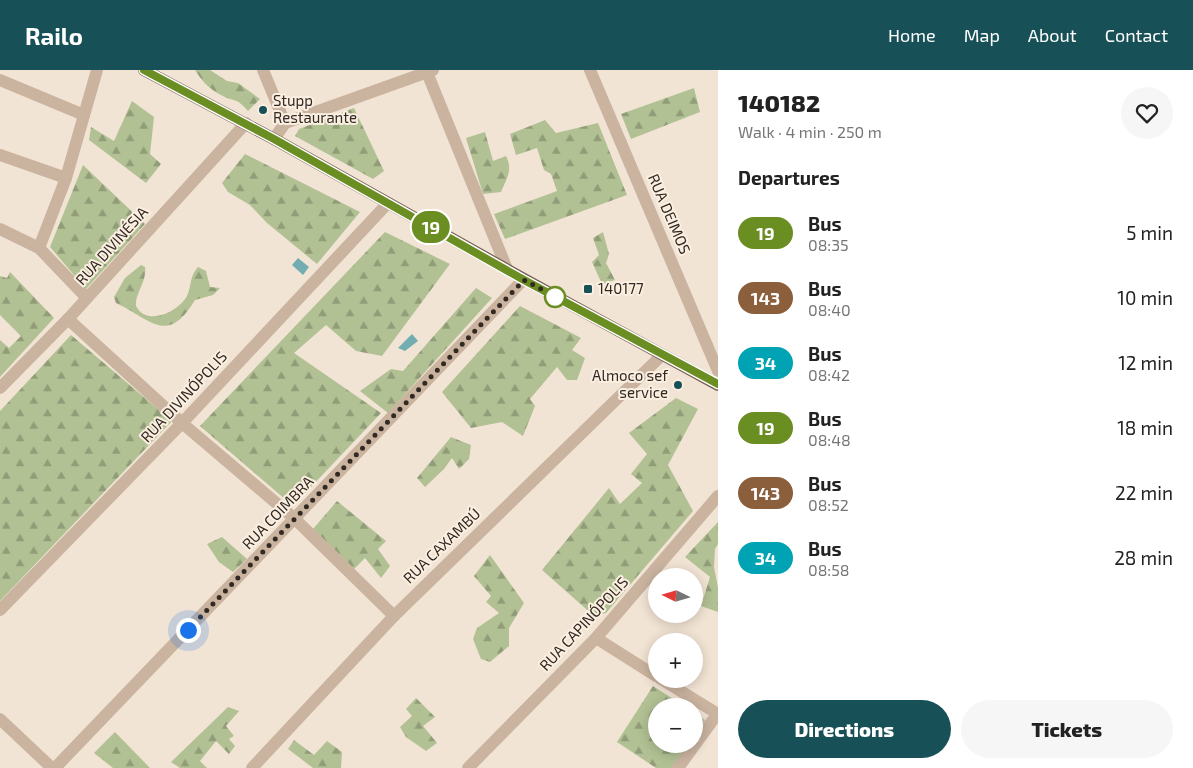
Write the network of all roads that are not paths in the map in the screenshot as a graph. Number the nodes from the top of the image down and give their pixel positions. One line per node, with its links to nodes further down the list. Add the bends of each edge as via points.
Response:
1 (97, 70): 7 (street)
2 (144, 70): 8 (main road)
3 (263, 70): 9 (street)
4 (590, 70): 21 (street, RUA DEIMOS)
5 (429, 71): 9 (street); 16 (street)
6 (0, 80): 7 (street)
7 (84, 115): 12 (street)
8 (246, 123): 10 (main road); 18 (street, RUA DIVINÉSIA)
9 (285, 123): 10 (street)
10 (274, 139): 13 (main road)
11 (0, 155): 12 (street)
12 (66, 178): 15 (street)
13 (388, 203): 16 (main road); 23 (street, RUA DIVINÓPOLIS)
14 (0, 229): 15 (street)
15 (39, 248): 18 (street)
16 (507, 269): 17 (main road)
17 (524, 280): 20 (main road); 25 (street, RUA COIMBRA)
18 (87, 298): 19 (street, RUA DIVINÉSIA)
19 (68, 319): 22 (street, RUA DIVINÉSIA); 23 (street)
20 (662, 355): 21 (main road); 27 (street, RUA CAXAMBÚ)
21 (716, 377)
22 (0, 388)
23 (182, 424): 25 (street); 26 (street, RUA DIVINÓPOLIS)
24 (718, 496): 28 (street, RUA CAPINÓPOLIS)
25 (294, 519): 27 (street); 33 (street, RUA COIMBRA)
26 (0, 610)
27 (394, 616): 34 (street, RUA CAXAMBÚ)
28 (596, 638): 29 (street); 35 (street, RUA CAPINÓPOLIS)
29 (648, 671)
30 (676, 688): 31 (street)
31 (718, 714): 36 (street)
32 (0, 719): 33 (street)
33 (53, 768)
34 (252, 768)
35 (468, 768)
36 (678, 768)

